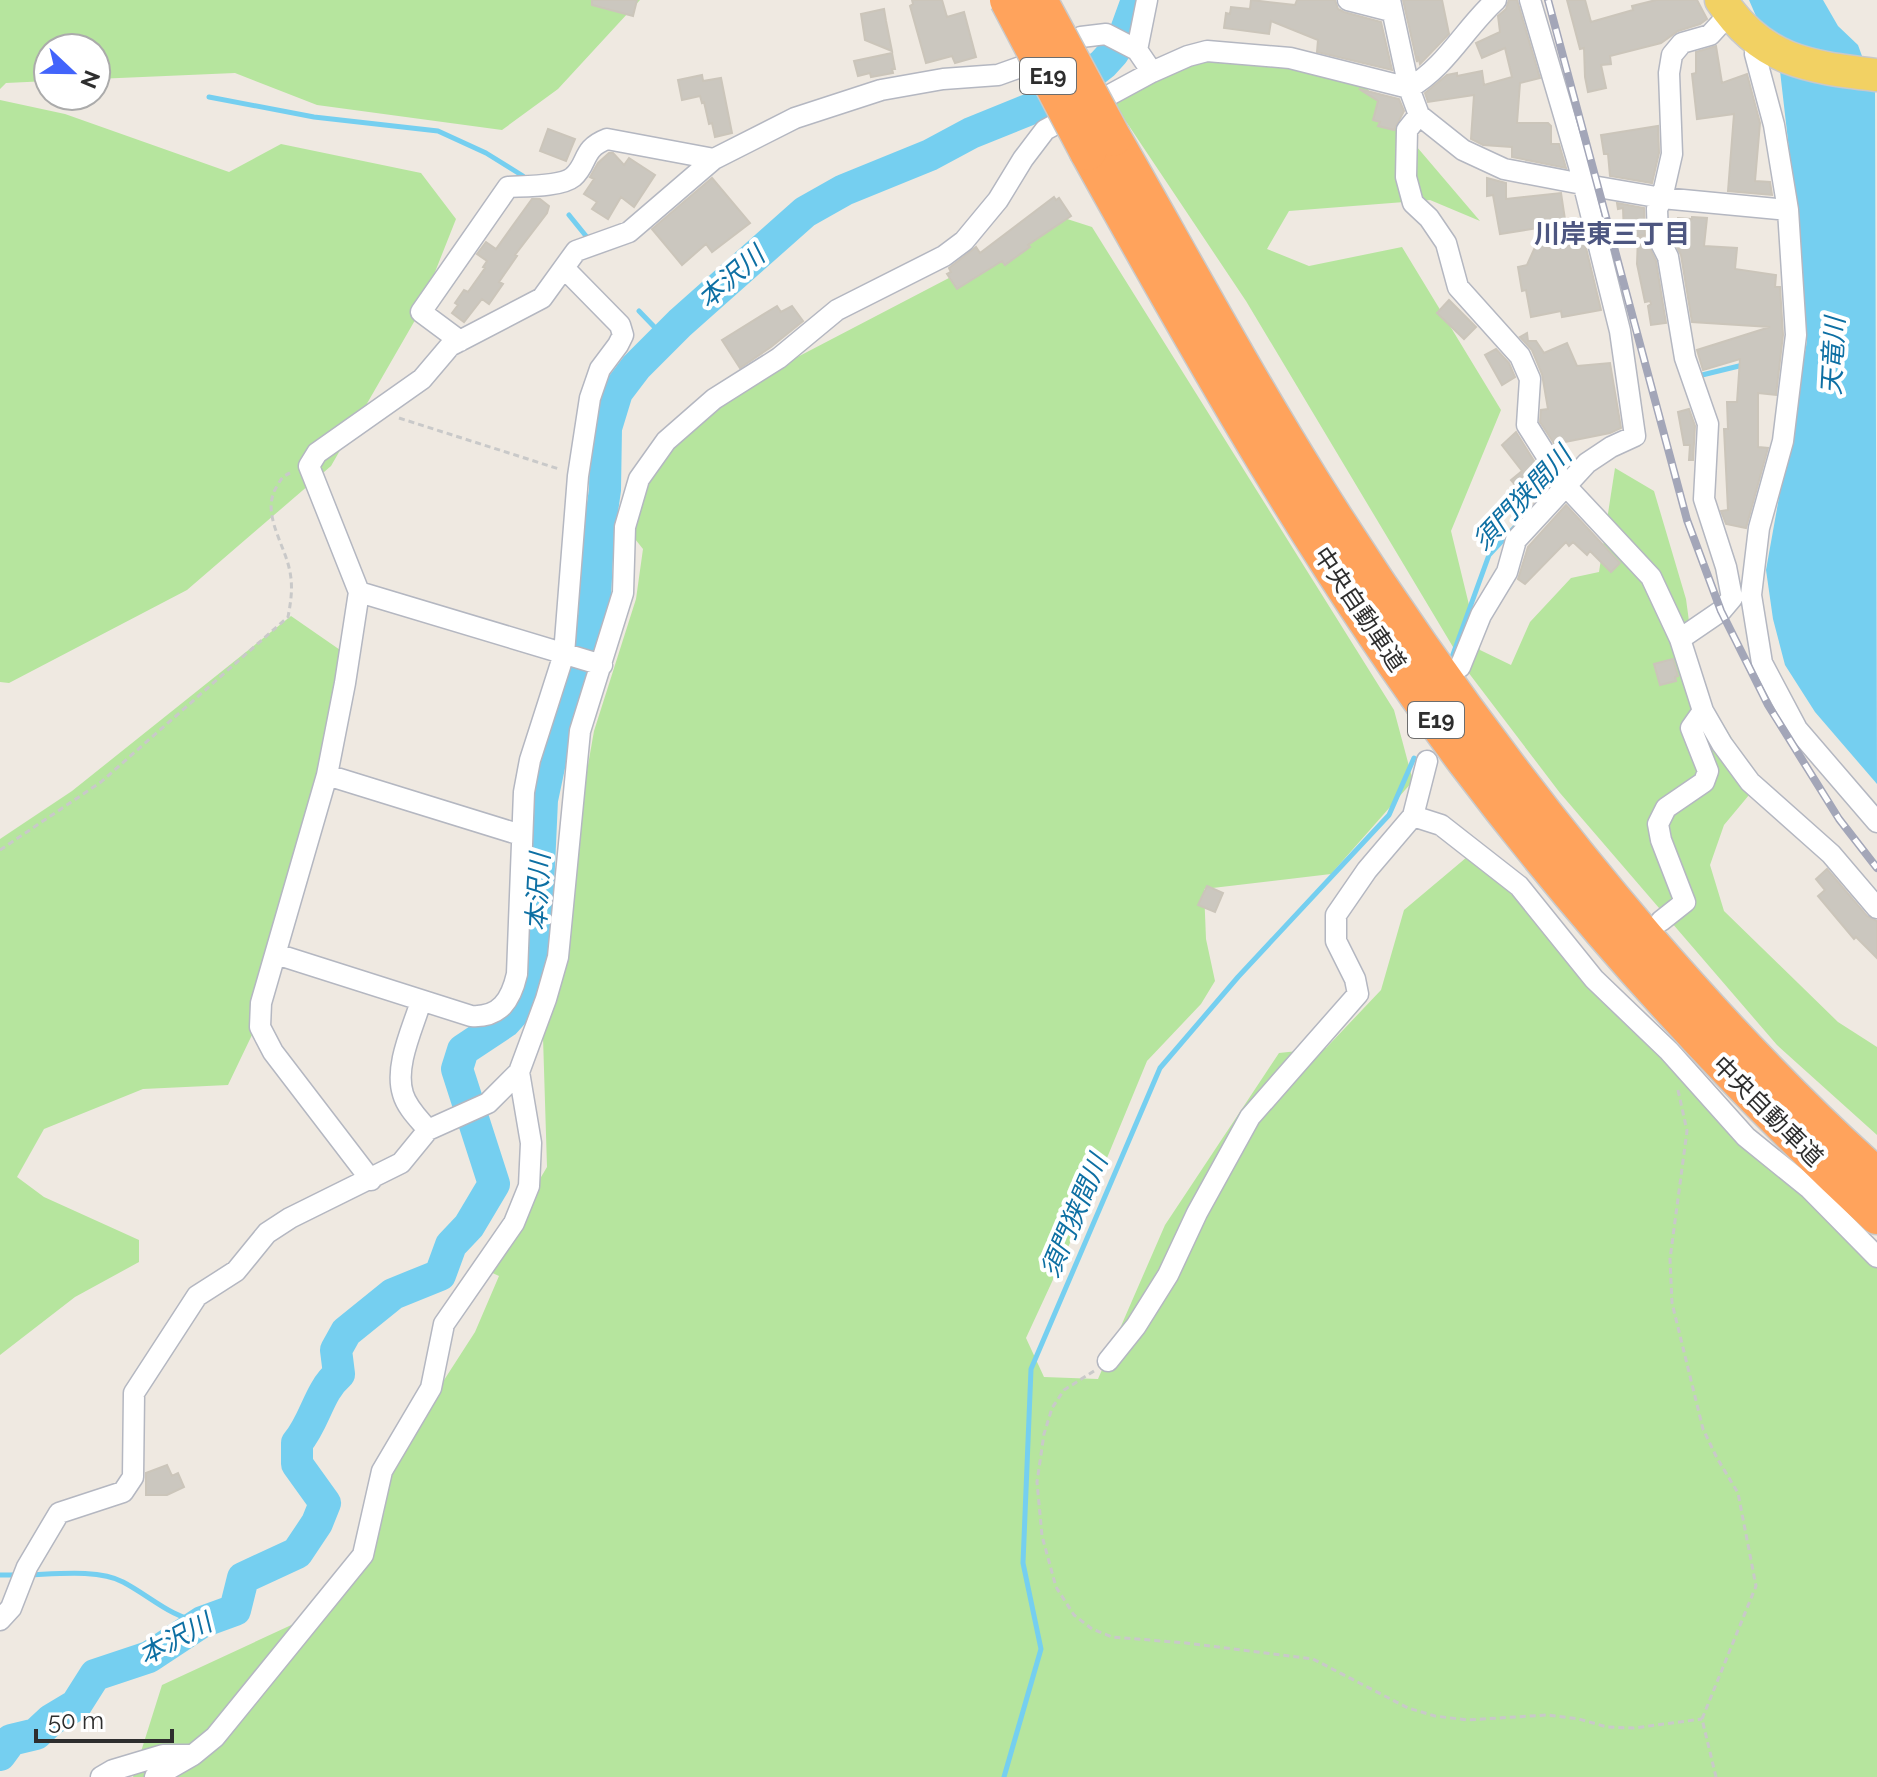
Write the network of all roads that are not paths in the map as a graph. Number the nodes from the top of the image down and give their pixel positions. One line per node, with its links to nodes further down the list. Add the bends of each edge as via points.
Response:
1 (1008, 0): 17 (highway, 中央自動車道 / E19, bridge)
2 (1026, 0): 12 (street)
3 (1039, 0): 17 (highway, 中央自動車道 / E19, bridge)
4 (1147, 0): 11 (street)
5 (1348, 0): 8 (street)
6 (1496, 0): 15 (street, via 1464,39)
7 (1530, 0): 19 (street)
8 (1391, 6): 15 (street)
9 (1725, 7): 10 (main road); 20 (street, via 1710,35 1682,43 1672,55 1672,154)
10 (1761, 42): 14 (main road, via 1799,64); 21 (street, via 1755,54)
11 (1125, 44): 12 (street, via 1106,34 1081,37); 13 (street)
12 (1057, 54): 18 (street, via 998,75 881,90 795,118)
13 (1152, 72): 15 (street, via 1207,51 1290,58); 28 (street, via 1045,130 964,241 837,310 779,358 714,399 666,441 639,479 625,527 623,593)
14 (1877, 75)
15 (1409, 88): 16 (street)
16 (1419, 115): 19 (street, via 1463,150 1504,169); 24 (street, via 1407,130 1406,177 1413,203 1446,243 1458,287 1520,356 1530,379 1527,425)
17 (1100, 145): 42 (highway, 中央自動車道 / E19, via 1311,480 1485,738 1690,989); 44 (highway, 中央自動車道 / E19, via 1185,326 1288,499 1463,758 1528,844 1669,1010)
18 (714, 159): 22 (street, via 629,232 576,251); 23 (street, via 607,139 593,144 573,177 508,187 421,312)
19 (1582, 184): 20 (street); 24 (street, via 1620,331 1635,436 1599,455)
20 (1662, 198): 21 (street); 26 (street, via 1658,237 1668,257 1685,358 1708,424 1704,499 1732,598)
21 (1788, 210): 34 (street, via 1796,335 1783,441 1759,528 1751,595 1762,663 1797,729)
22 (564, 268): 23 (street, via 542,298); 27 (street, via 620,325 623,335 593,383 578,476)
23 (460, 341): 25 (street, via 422,379 317,453 309,466)
24 (1565, 485): 26 (street, via 1651,577); 29 (street, via 1516,540 1507,572 1481,615)
25 (359, 592): 27 (street); 32 (street)
26 (1680, 639): 30 (street)
27 (564, 654): 28 (street); 35 (street, via 530,760)
28 (602, 665): 40 (street, via 580,731 558,957)
29 (1460, 667)
30 (1703, 711): 36 (street, via 1750,782 1831,854); 37 (street, via 1691,728 1708,771 1704,782 1666,808 1658,824 1685,902)
31 (1427, 761): 33 (street)
32 (327, 775): 35 (street); 38 (street)
33 (1413, 816): 45 (street, via 1441,825 1519,886 1746,1137 1809,1188); 46 (street, via 1336,915 1336,941 1358,994 1250,1117 1168,1275)
34 (1877, 822)
35 (521, 835): 39 (street, via 513,992 495,1013 484,1017)
36 (1877, 908)
37 (1661, 921)
38 (276, 954): 39 (street); 43 (street, via 261,1003 260,1027 273,1052)
39 (421, 1001): 41 (street, via 401,1076 410,1108)
40 (519, 1072): 41 (street, via 488,1103); 48 (street, via 531,1143 529,1186 514,1223 444,1324 431,1388 382,1471 363,1555 215,1737)
41 (428, 1130): 43 (street, via 401,1163)
42 (1877, 1176)
43 (371, 1180): 47 (street, via 267,1233 236,1271 197,1296 134,1393 133,1477 123,1492 59,1513)
44 (1877, 1216)
45 (1877, 1257)
46 (1108, 1361)
47 (0, 1620)
48 (193, 1755): 49 (street, via 163,1755); 50 (street)
49 (101, 1777)
50 (155, 1777)

